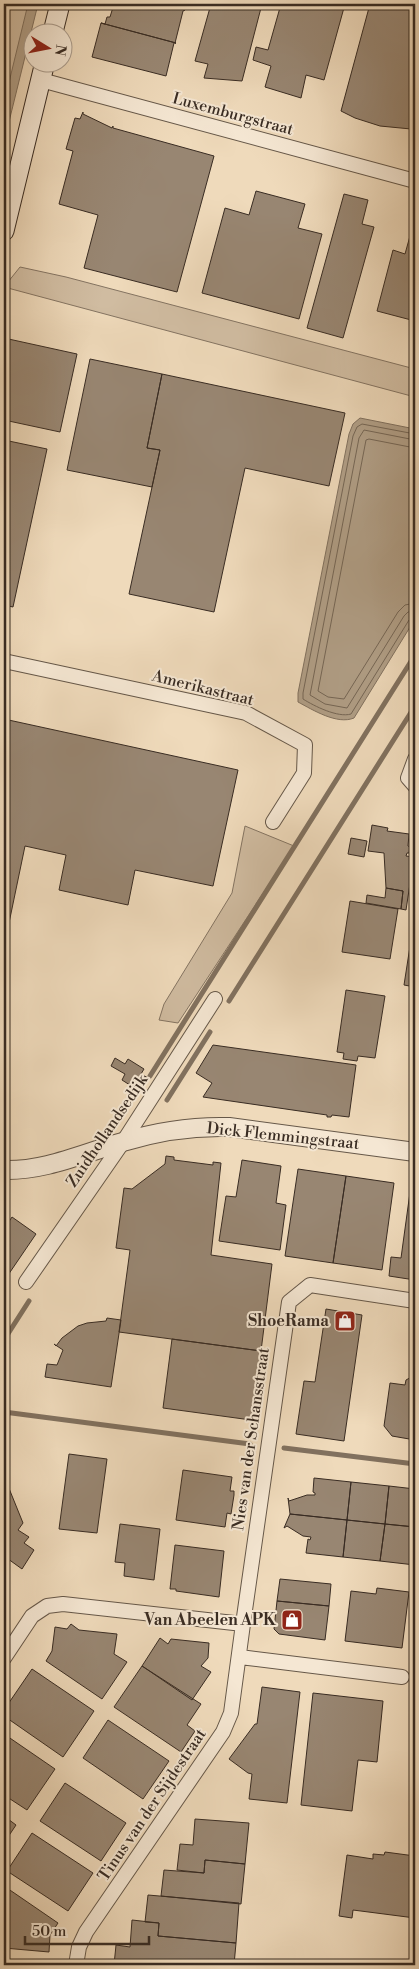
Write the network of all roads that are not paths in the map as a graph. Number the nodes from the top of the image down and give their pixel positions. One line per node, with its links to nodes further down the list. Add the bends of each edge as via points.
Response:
1 (60, 4): 2 (main road)
2 (56, 22)
3 (43, 72): 6 (main road)
4 (46, 72): 5 (street, Luxemburgstraat)
5 (415, 181)
6 (4, 231)
7 (4, 661): 10 (street, Amerikastraat, via 246,713 305,745 304,773)
8 (415, 759): 9 (street, via 408,778)
9 (415, 786)
10 (273, 822)
11 (216, 999): 12 (street, Zuidhollandsedijk)
12 (123, 1142): 13 (street, Dick Flemmingstraat, via 158,1132 203,1126); 14 (street, Dick Flemmingstraat, via 41,1168); 15 (street, Zuidhollandsedijk)
13 (415, 1152)
14 (4, 1170)
15 (26, 1282)
16 (415, 1301): 17 (street, Nies van der Schansstraat, via 310,1286 289,1302)
17 (243, 1624): 18 (street, Nies van der Schansstraat); 19 (street, via 63,1604 47,1606 32,1616)
18 (240, 1657): 20 (street); 21 (street, Tinus van der Sijdestraat, via 231,1713 223,1732 86,1932)
19 (4, 1658)
20 (402, 1677)
21 (76, 1965)

